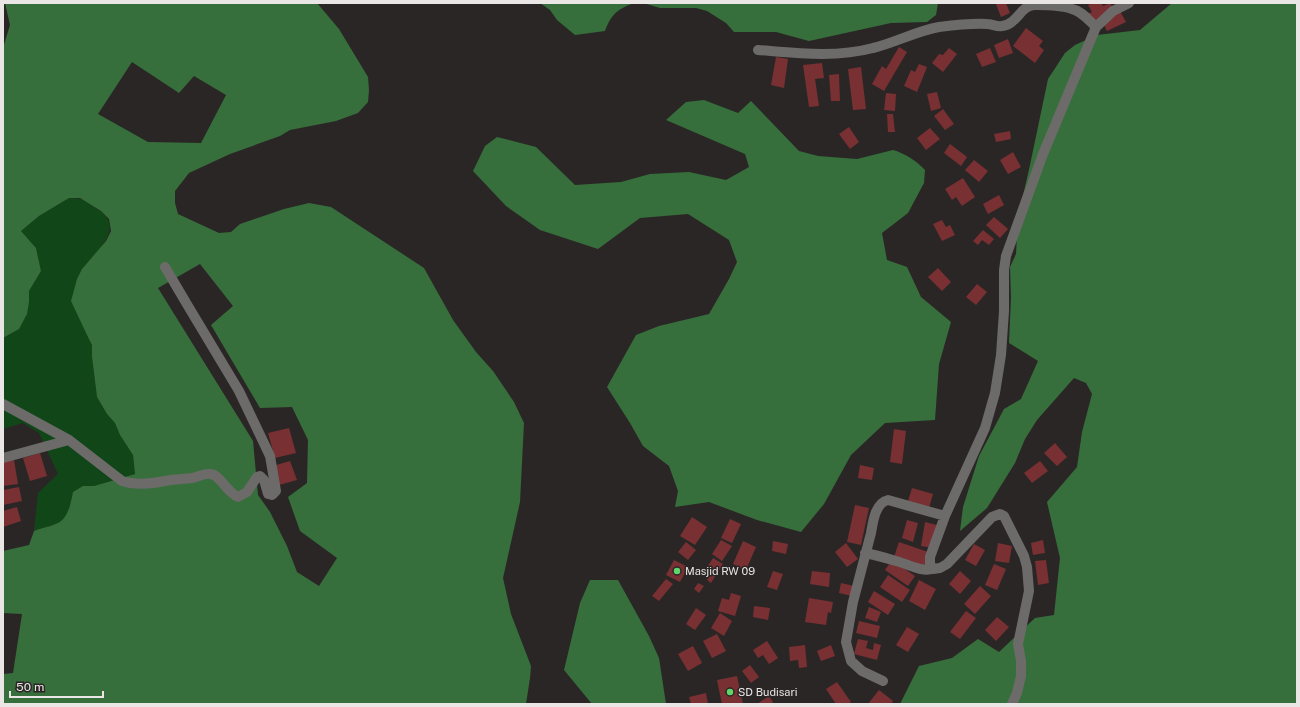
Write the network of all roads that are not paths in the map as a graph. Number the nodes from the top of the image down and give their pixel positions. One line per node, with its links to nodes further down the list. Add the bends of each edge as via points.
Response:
1 (1129, 3): 2 (street, via 1113,11)
2 (1096, 27): 3 (street, via 1073,9 1036,5 1026,7 1013,22 1001,27 988,24 941,27 856,52); 8 (street, via 1043,154 1006,256 1001,355 995,393 985,428)
3 (758, 50)
4 (165, 267): 6 (street, via 240,391 270,456 275,494 268,494 264,480 260,476 247,492 238,496 230,493 212,474 157,483 130,484 122,481)
5 (3, 404): 6 (street)
6 (69, 440): 7 (street)
7 (3, 458)
8 (945, 516): 9 (street, via 888,500 883,501 873,521); 10 (street, via 930,557)
9 (866, 553): 10 (street, via 920,569); 11 (street, via 846,642 851,661 862,671)
10 (933, 569): 12 (street, via 947,564 992,517 1000,514 1004,516 1024,556 1029,591 1018,640 1021,676)
11 (883, 681)
12 (1012, 704)

